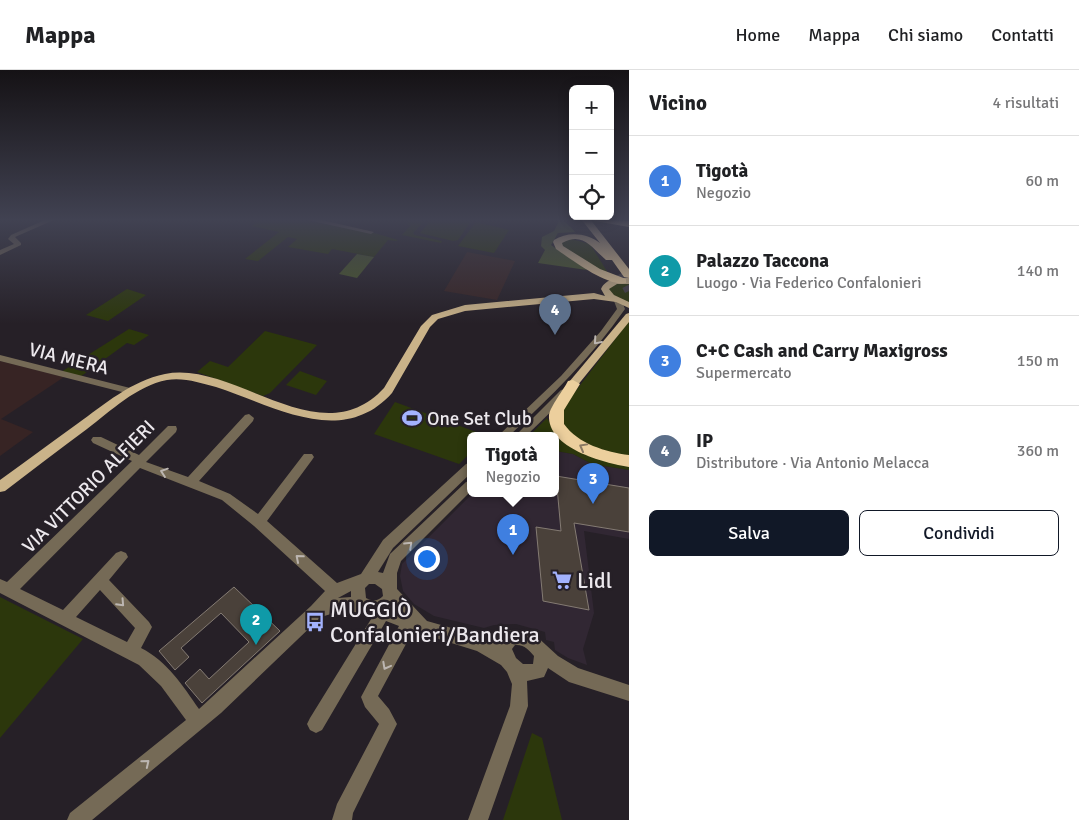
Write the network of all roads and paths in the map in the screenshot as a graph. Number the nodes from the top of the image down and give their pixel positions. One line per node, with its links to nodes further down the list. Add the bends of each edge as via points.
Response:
1 (570, 254): 6 (highway, via 592,269)
2 (605, 254): 5 (highway)
3 (606, 254): 5 (highway)
4 (612, 254): 6 (highway)
5 (609, 258): 6 (highway)
6 (625, 278): 7 (main road, via 608,284)
7 (605, 289): 8 (main road); 9 (main road)
8 (594, 296): 9 (main road); 14 (main road, via 465,308 435,317 426,326 383,396 351,414 316,416 294,411 189,377 171,376)
9 (617, 300): 10 (main road); 17 (street, one-way to 17, via 621,309 604,333 564,378)
10 (629, 305)
11 (629, 316): 13 (main road)
12 (0, 358): 14 (street, VIA MERA)
13 (573, 384): 18 (street); 21 (highway, one-way to 13, via 589,451 561,431 556,424 557,409 571,392)
14 (130, 392): 25 (main road)
15 (249, 418): 24 (street)
16 (172, 429): 22 (street, VIA VITTORIO ALFIERI)
17 (507, 432)
18 (524, 432)
19 (98, 440): 22 (street)
20 (308, 457): 27 (street)
21 (629, 461)
22 (139, 462): 24 (street, one-way to 22); 31 (street, VIA VITTORIO ALFIERI)
23 (467, 470): 29 (street, via 385,548)
24 (191, 482): 27 (street, via 226,496)
25 (0, 488)
26 (467, 488): 33 (street, one-way to 26, via 395,558)
27 (259, 522): 32 (street, one-way to 27)
28 (121, 558): 30 (street)
29 (364, 579): 32 (street); 33 (street, via 384,580); 33 (street, via 358,586 360,602)
30 (100, 580): 35 (street); 40 (street, one-way to 40, via 144,627)
31 (5, 588): 35 (street)
32 (336, 591): 34 (street)
33 (382, 601): 34 (street, via 344,603); 36 (street); 37 (street); 46 (street)
34 (316, 611): 45 (street)
35 (64, 618): 40 (street)
36 (408, 622): 37 (street); 48 (street, one-way to 48, via 369,696 372,704 384,712 388,724)
37 (426, 627): 39 (street)
38 (511, 638): 39 (street); 41 (street, via 504,647); 42 (street, via 527,639 538,648)
39 (480, 644): 41 (street)
40 (130, 652): 45 (street, via 153,665 178,693)
41 (510, 663): 42 (street, via 522,672); 44 (street, via 520,684)
42 (539, 665): 43 (street); 44 (street)
43 (629, 693)
44 (519, 706): 49 (street)
45 (197, 722): 47 (street, one-way to 45)
46 (316, 724)
47 (77, 820)
48 (342, 820)
49 (478, 820)

